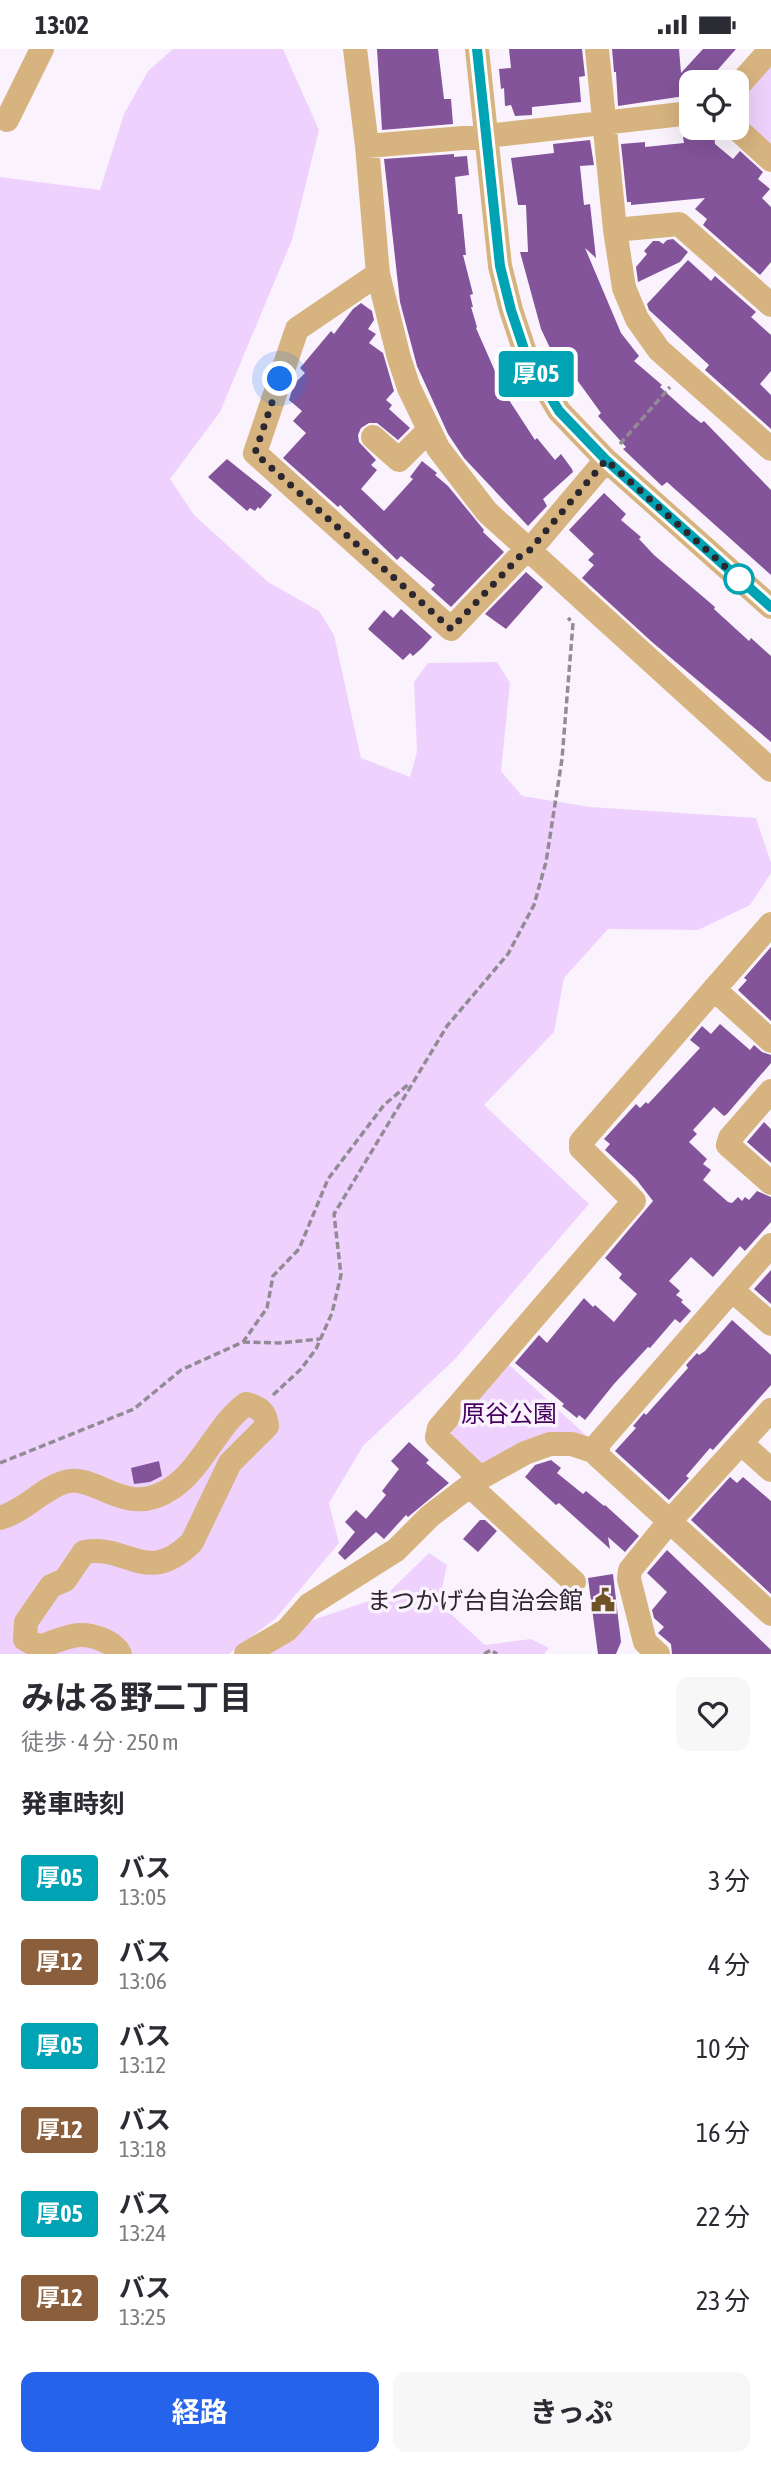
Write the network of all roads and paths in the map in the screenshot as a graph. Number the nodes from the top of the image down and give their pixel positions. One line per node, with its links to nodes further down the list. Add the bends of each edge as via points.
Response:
1 (42, 49): 8 (street)
2 (355, 49): 12 (street)
3 (477, 49): 10 (street)
4 (597, 49): 9 (street)
5 (771, 49): 6 (street)
6 (749, 74)
7 (679, 115): 9 (street)
8 (7, 120)
9 (604, 124): 10 (street); 14 (street)
10 (487, 136): 12 (street); 21 (street, via 500,266 527,358 559,411)
11 (749, 140): 13 (street)
12 (367, 146): 15 (street)
13 (771, 160)
14 (615, 230): 16 (street, via 679,224); 17 (street, via 624,288 637,319)
15 (378, 274): 18 (street, via 399,358); 22 (street, via 297,329 255,453 451,629)
16 (771, 305)
17 (682, 372): 20 (street); 21 (path)
18 (429, 430): 19 (street, via 399,460); 22 (street, via 487,512)
19 (373, 437)
20 (771, 449)
21 (610, 455): 22 (street); 23 (street)
22 (529, 551): 25 (street)
23 (771, 607)
24 (573, 623): 29 (path, via 562,759 546,862 534,905 509,954 447,1026)
25 (771, 770)
26 (771, 924): 27 (street)
27 (714, 989): 28 (street); 43 (street, via 581,1142 581,1148 634,1201 632,1206 439,1428 437,1437)
28 (771, 1041)
29 (414, 1079): 35 (path, via 334,1214 341,1275); 36 (path, via 384,1105 328,1179 299,1249 273,1276 267,1308)
30 (771, 1091): 31 (street, via 728,1145)
31 (771, 1183)
32 (771, 1245): 33 (street)
33 (733, 1291): 34 (street); 40 (street, via 598,1444)
34 (771, 1324)
35 (320, 1339): 36 (path); 37 (path, via 300,1369)
36 (243, 1342): 41 (path, via 181,1370 134,1409)
37 (259, 1409): 44 (street, via 246,1404 237,1411 183,1479 156,1496 119,1498 82,1483 65,1482); 48 (street, via 267,1426 230,1463 192,1542 160,1562 83,1552 65,1580 51,1586 26,1622 25,1639 39,1647 79,1635 100,1639)
38 (771, 1410): 39 (street)
39 (742, 1444): 42 (street); 45 (street)
40 (596, 1452): 43 (street, via 572,1444 550,1444); 45 (street)
41 (0, 1463)
42 (771, 1470)
43 (475, 1482): 46 (street); 49 (street, via 430,1516 396,1550 309,1605 287,1630)
44 (0, 1518)
45 (669, 1522): 47 (street); 52 (street, via 630,1570 629,1579 645,1642)
46 (574, 1582)
47 (771, 1614)
48 (120, 1654)
49 (246, 1654)
50 (484, 1654): 51 (path, via 491,1650)
51 (497, 1654)
52 (658, 1654)

